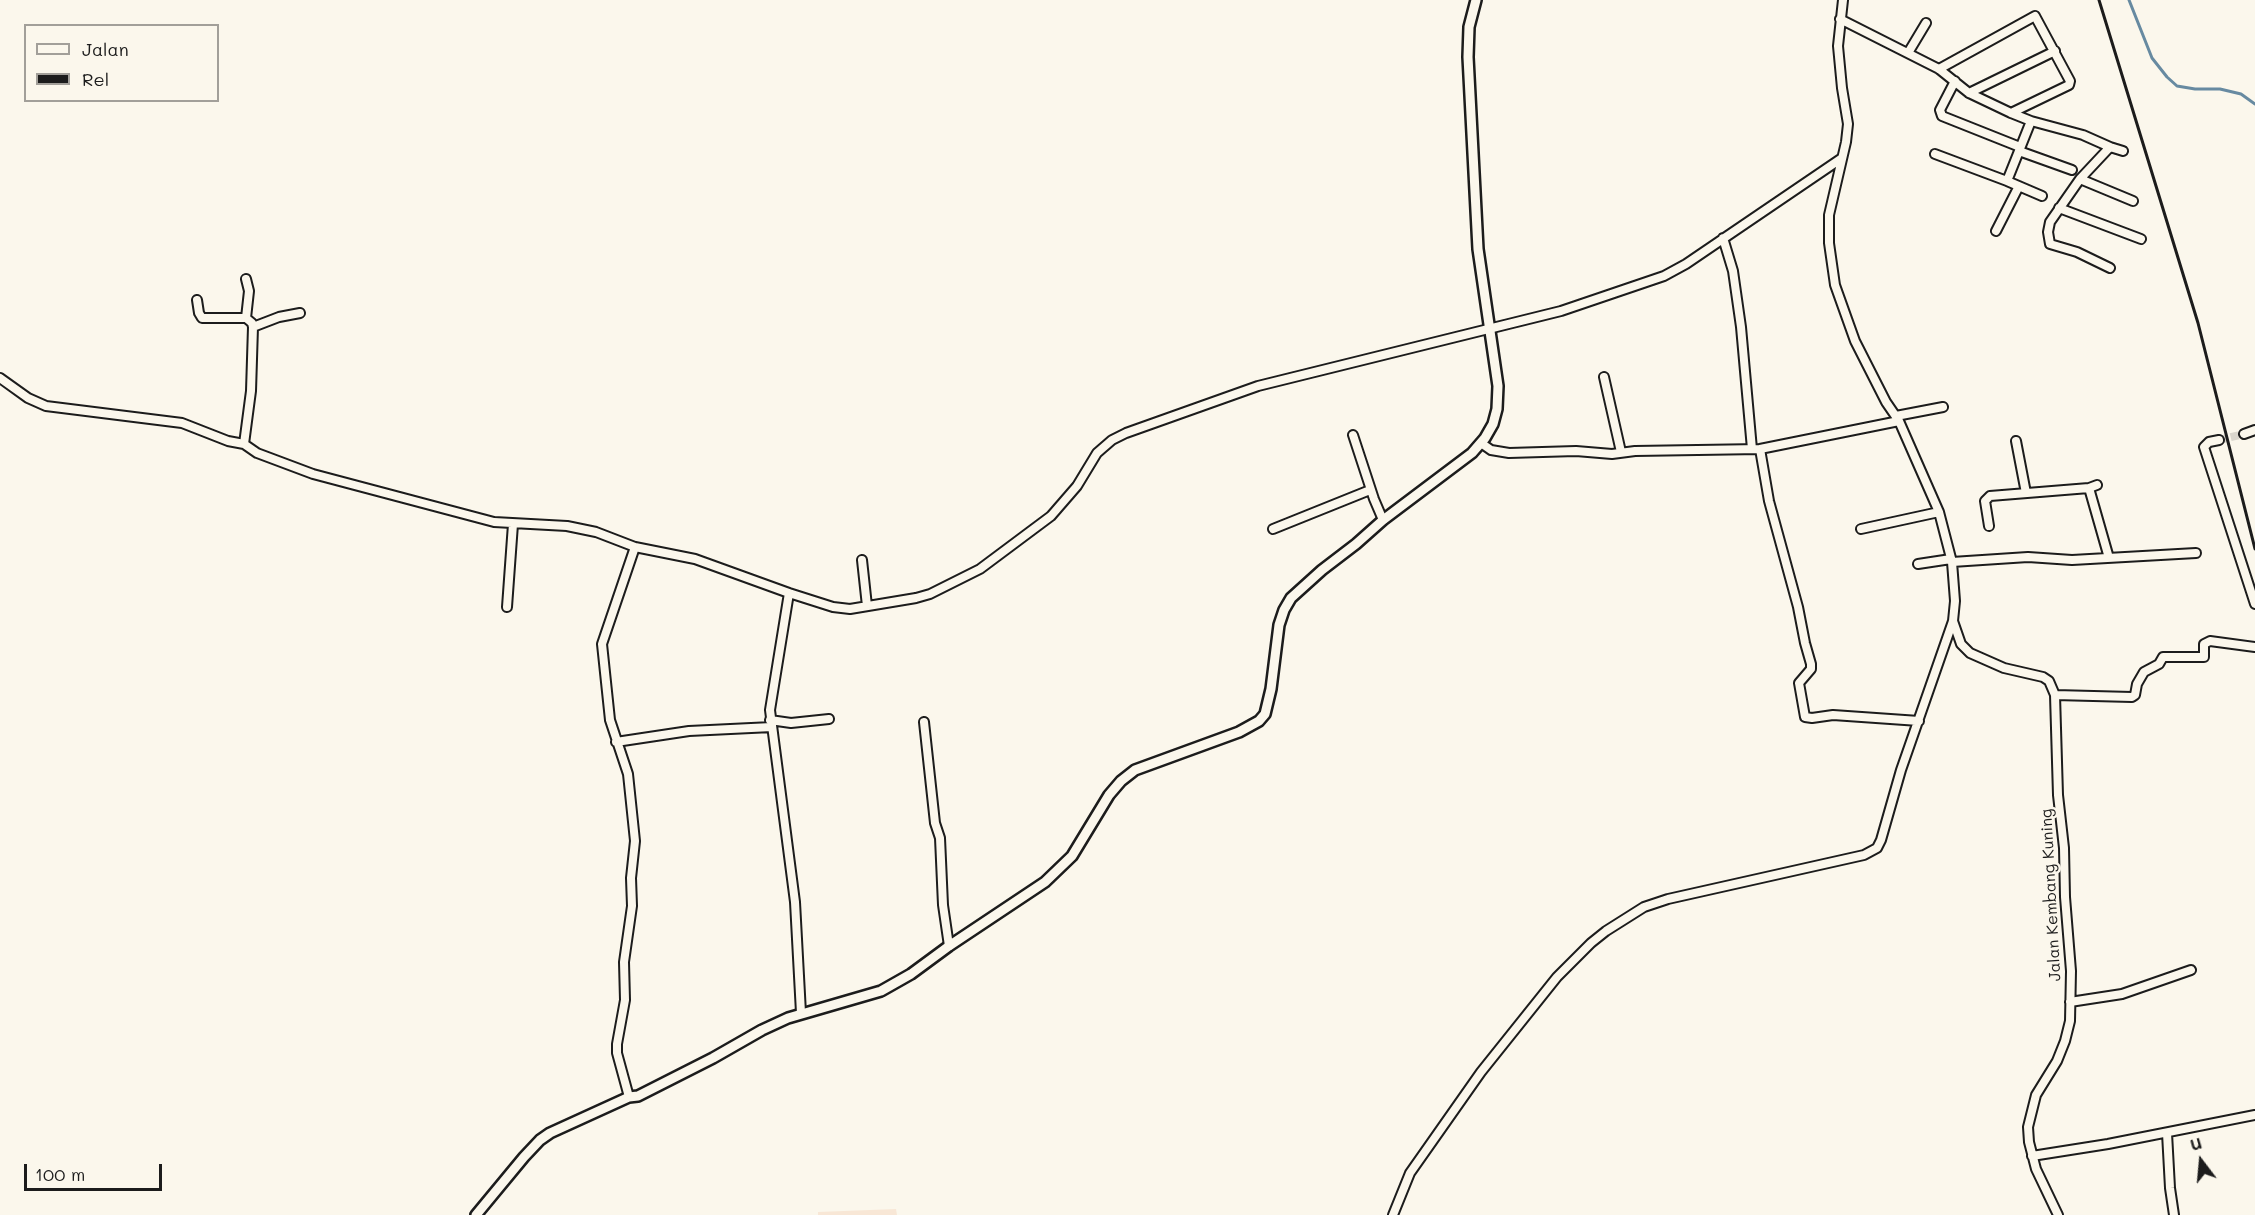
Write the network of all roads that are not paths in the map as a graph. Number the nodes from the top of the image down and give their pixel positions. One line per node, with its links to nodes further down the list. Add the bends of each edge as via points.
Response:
1 (1476, 0): 33 (street, via 1468,39 1471,136 1478,249)
2 (1843, 0): 3 (street)
3 (1840, 19): 6 (street); 16 (street, via 1840,67 1848,124)
4 (1926, 23): 6 (street)
5 (2055, 51): 7 (street, via 2033,16); 9 (street); 10 (street, via 2070,78 2069,85)
6 (1908, 53): 7 (street)
7 (1939, 69): 8 (street)
8 (1954, 81): 9 (street); 13 (street, via 1940,110 1942,116)
9 (1969, 93): 10 (street)
10 (2011, 113): 11 (street)
11 (2031, 122): 12 (street, via 2083,135); 13 (street)
12 (2110, 147): 14 (street); 18 (street)
13 (2019, 149): 17 (street); 19 (street)
14 (2123, 151)
15 (1935, 154): 19 (street)
16 (1842, 158): 25 (street); 37 (street, via 1828,229 1834,285 1869,371)
17 (2072, 170)
18 (2080, 179): 22 (street); 23 (street)
19 (2007, 181): 20 (street)
20 (2019, 186): 21 (street); 24 (street)
21 (2042, 196)
22 (2133, 201)
23 (2059, 208): 26 (street); 27 (street, via 2050,222 2050,244)
24 (1996, 231)
25 (1723, 238): 33 (street, via 1664,276 1561,311); 45 (street, via 1741,327)
26 (2141, 239)
27 (2110, 268)
28 (246, 279): 31 (street)
29 (197, 300): 31 (street, via 202,318)
30 (300, 312): 32 (street)
31 (246, 318): 32 (street)
32 (254, 327): 44 (street)
33 (1490, 328): 43 (street, via 1498,399 1493,424); 63 (street, via 1258,386 1126,433 1097,453 1077,486 1050,516 980,569 923,596)
34 (1604, 377): 46 (street)
35 (0, 378): 44 (street, via 46,406 170,420)
36 (1943, 407): 37 (street)
37 (1897, 419): 45 (street); 49 (street)
38 (2255, 430): 39 (street)
39 (2244, 434)
40 (1353, 435): 47 (street)
41 (2219, 440): 62 (street, via 2204,447)
42 (2016, 441): 48 (street)
43 (1480, 443): 46 (street, via 1500,452); 50 (street)
44 (244, 444): 51 (street, via 313,474)
45 (1756, 449): 46 (street); 69 (street, via 1811,664 1799,683 1805,717)
46 (1621, 452)
47 (1370, 490): 50 (street); 53 (street)
48 (2026, 493): 52 (street, via 1987,498); 57 (street, via 2093,486)
49 (1939, 513): 54 (street); 59 (street)
50 (1383, 520): 73 (street, via 1291,598 1279,626 1268,707 1258,721 1239,732 1135,770 1109,795 1063,865 1036,889)
51 (513, 524): 55 (street, via 583,529); 64 (street)
52 (1989, 526)
53 (1273, 529)
54 (1861, 530)
55 (635, 547): 61 (street, via 694,558); 72 (street, via 602,644)
56 (2196, 553): 57 (street)
57 (2109, 558): 59 (street)
58 (862, 560): 63 (street)
59 (1951, 560): 60 (street); 65 (street, via 1956,601)
60 (1918, 564)
61 (789, 593): 63 (street, via 833,607); 71 (street, via 774,677)
62 (2255, 604)
63 (867, 606)
64 (507, 607)
65 (1953, 621): 67 (street, via 1961,644 1970,653 2004,668 2043,677); 69 (street)
66 (2255, 647): 67 (street, via 2210,641 2204,644 2204,657 2163,657 2159,664 2144,672 2132,697)
67 (2055, 695): 75 (street, Jalan Kembang Kuning)
68 (829, 719): 71 (street)
69 (1918, 721): 82 (street, via 1876,848 1864,855 1668,898 1644,907 1606,931 1557,977 1480,1072 1410,1173)
70 (924, 722): 73 (street, via 940,838)
71 (771, 724): 72 (street); 76 (street, via 795,902)
72 (616, 742): 77 (street, via 628,774 635,841 624,962 625,1000 617,1044)
73 (949, 946): 76 (street, via 881,991)
74 (2191, 970): 75 (street, via 2122,994)
75 (2070, 1002): 80 (street, Jalan Kembang Kuning, via 2065,1041 2033,1105 2028,1127)
76 (801, 1013): 77 (street, via 638,1096)
77 (629, 1097): 81 (street, via 564,1125 540,1140)
78 (2255, 1115): 79 (street)
79 (2168, 1132): 80 (street); 84 (street)
80 (2032, 1156): 83 (street, Jalan Kembang Kuning)
81 (479, 1214)
82 (1393, 1215)
83 (2058, 1215)
84 (2174, 1215)

